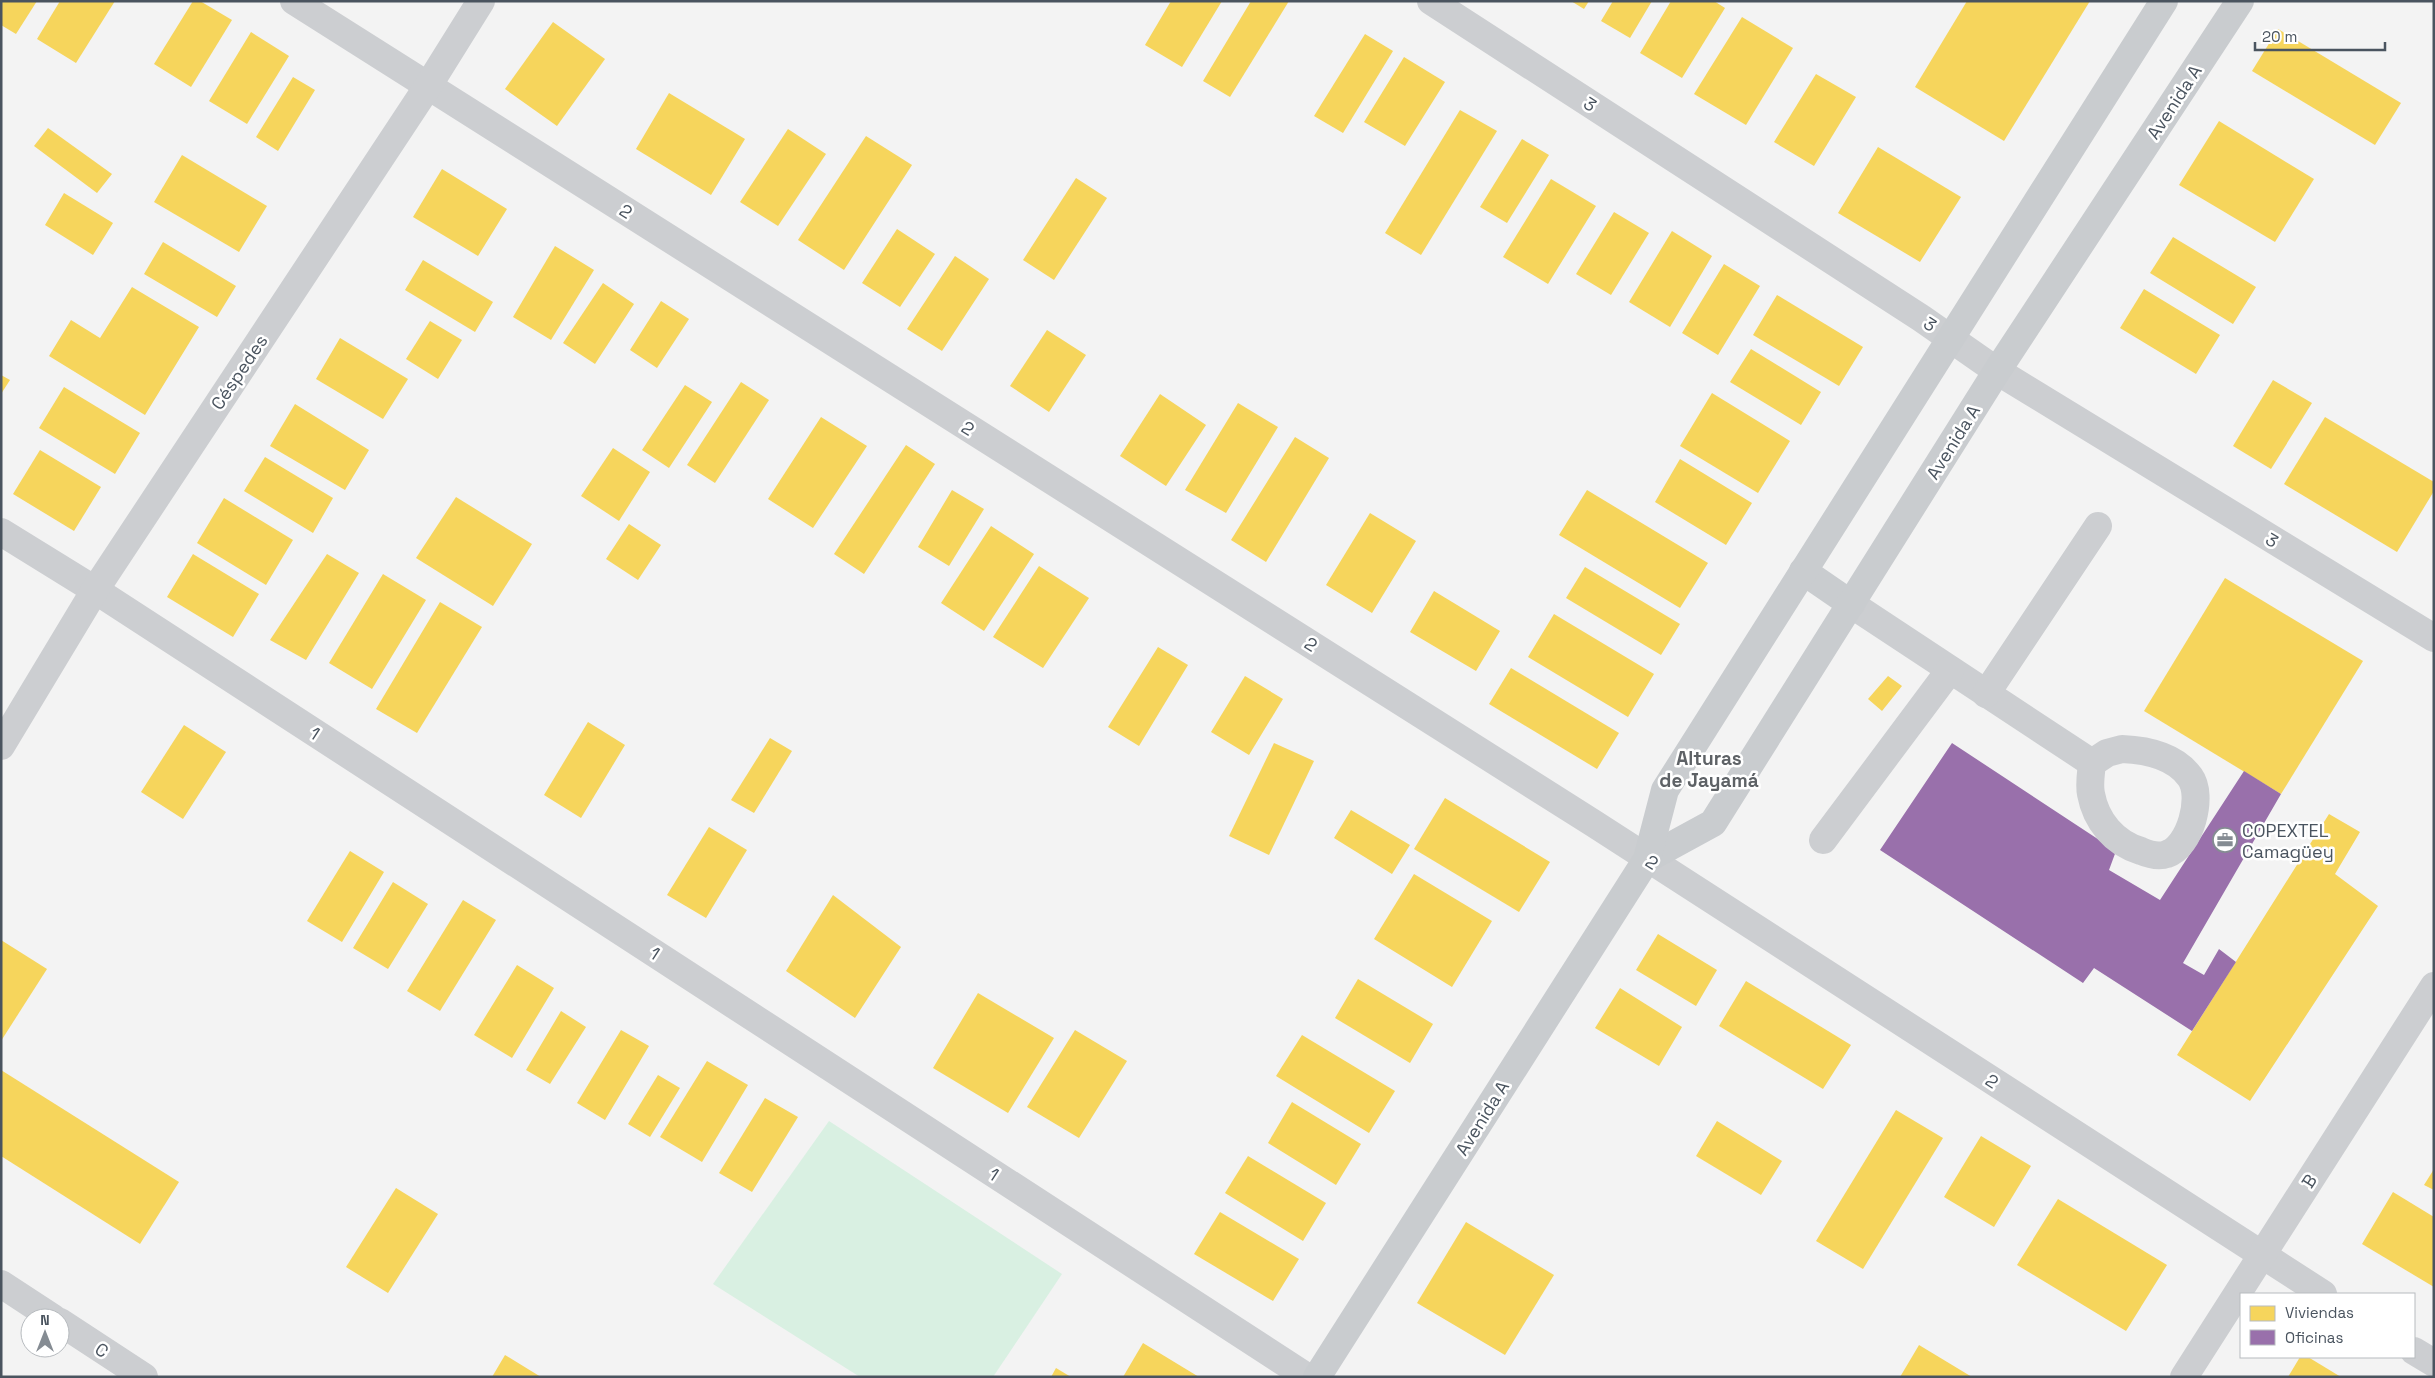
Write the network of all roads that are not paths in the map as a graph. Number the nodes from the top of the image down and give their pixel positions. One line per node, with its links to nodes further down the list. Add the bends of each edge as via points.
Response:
1 (294, 1): 6 (street, 2)
2 (481, 1): 6 (street, Céspedes)
3 (1431, 1): 7 (street, 3)
4 (2164, 1): 7 (main road, Avenida A)
5 (2240, 1): 8 (main road, Avenida A)
6 (428, 86): 12 (street, Céspedes); 20 (street, 2)
7 (1950, 337): 8 (street, 3); 11 (main road, Avenida A)
8 (1997, 371): 13 (main road, Avenida A); 14 (street, 3)
9 (2098, 526): 16 (street)
10 (1, 532): 12 (street, 1)
11 (1802, 571): 13 (main road); 20 (main road, Avenida A, via 1665,790)
12 (95, 590): 17 (street, Céspedes); 30 (street, 1)
13 (1851, 604): 15 (street); 20 (main road, Avenida A, via 1713,823)
14 (2434, 638)
15 (1950, 670): 16 (street); 19 (street)
16 (1986, 694): 18 (street)
17 (1, 746)
18 (2092, 764)
19 (1824, 840)
20 (1647, 859): 22 (street, 2); 31 (main road, Avenida A)
21 (2434, 986): 22 (street, B)
22 (2261, 1256): 24 (street, 2); 32 (street, B)
23 (1, 1284): 25 (street)
24 (2321, 1293)
25 (38, 1308)
26 (70, 1329): 29 (street, C)
27 (2415, 1352): 28 (street)
28 (2434, 1363)
29 (144, 1377)
30 (1307, 1377)
31 (1317, 1377)
32 (2184, 1377)

